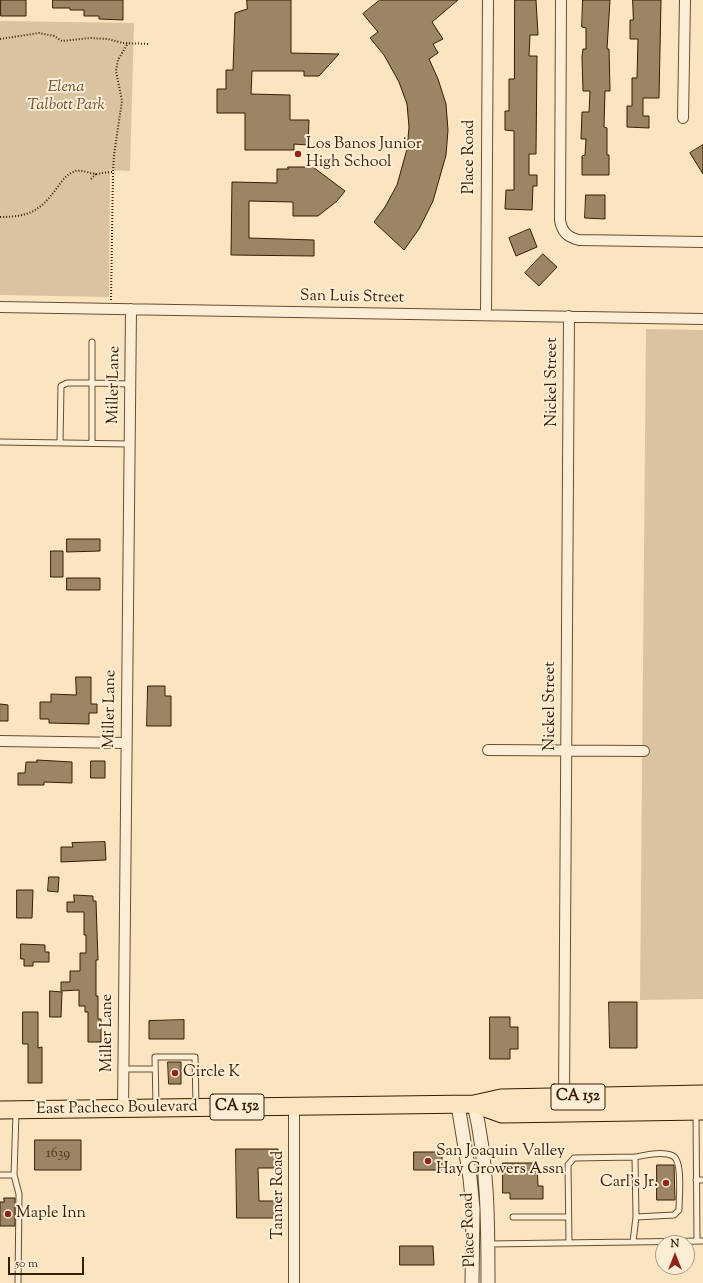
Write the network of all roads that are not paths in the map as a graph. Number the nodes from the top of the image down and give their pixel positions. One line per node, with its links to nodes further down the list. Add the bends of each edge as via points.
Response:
1 (488, 0): 8 (street, Place Road)
2 (561, 0): 5 (street, via 560,220 566,234 579,240)
3 (685, 0): 4 (street)
4 (683, 118)
5 (703, 242)
6 (0, 307): 7 (street, San Luis Street)
7 (131, 310): 8 (street, San Luis Street); 13 (street, Miller Lane)
8 (486, 314): 9 (street, San Luis Street)
9 (569, 316): 10 (street, San Luis Street); 21 (street, Nickel Street)
10 (703, 319)
11 (92, 342): 12 (lane)
12 (92, 383): 13 (lane); 15 (lane, via 67,383 61,386); 16 (lane)
13 (130, 384): 17 (street, Miller Lane)
14 (0, 442): 15 (lane)
15 (60, 443): 16 (lane)
16 (92, 443): 17 (lane)
17 (129, 444): 19 (street, Miller Lane)
18 (0, 741): 19 (street)
19 (126, 743): 23 (street, Miller Lane)
20 (488, 750): 21 (street)
21 (566, 750): 22 (street); 26 (street, Nickel Street)
22 (644, 751)
23 (123, 1069): 24 (lane); 29 (street, Miller Lane)
24 (156, 1069): 30 (lane); 31 (lane, via 155,1057 195,1057)
25 (703, 1094): 26 (highway, East Pacheco Boulevard / CA 152)
26 (564, 1097): 27 (highway, East Pacheco Boulevard / CA 152, via 501,1098)
27 (466, 1104): 28 (highway, East Pacheco Boulevard / CA 152); 33 (highway, East Pacheco Boulevard / CA 152, via 502,1114); 45 (street, Place Road, via 482,1138); 48 (street, Place Road, via 472,1208)
28 (294, 1107): 31 (highway, East Pacheco Boulevard / CA 152); 47 (street, Tanner Road)
29 (123, 1108): 30 (highway, East Pacheco Boulevard / CA 152); 32 (highway, East Pacheco Boulevard / CA 152)
30 (156, 1108): 31 (highway, East Pacheco Boulevard / CA 152)
31 (196, 1108)
32 (8, 1110): 36 (lane)
33 (699, 1111): 37 (lane)
34 (636, 1157): 40 (lane, via 574,1158 568,1165); 41 (lane); 41 (lane, via 655,1154 675,1156 679,1162 679,1210 674,1215)
35 (0, 1175): 36 (lane)
36 (14, 1175): 46 (lane, via 19,1194)
37 (696, 1180): 38 (lane); 42 (lane)
38 (703, 1180)
39 (513, 1217): 40 (lane)
40 (568, 1217): 44 (lane)
41 (636, 1217): 43 (lane)
42 (700, 1241): 43 (lane)
43 (633, 1242): 44 (lane)
44 (569, 1243): 45 (lane)
45 (488, 1244): 49 (street, Place Road)
46 (18, 1283)
47 (294, 1283)
48 (472, 1283)
49 (488, 1283)

